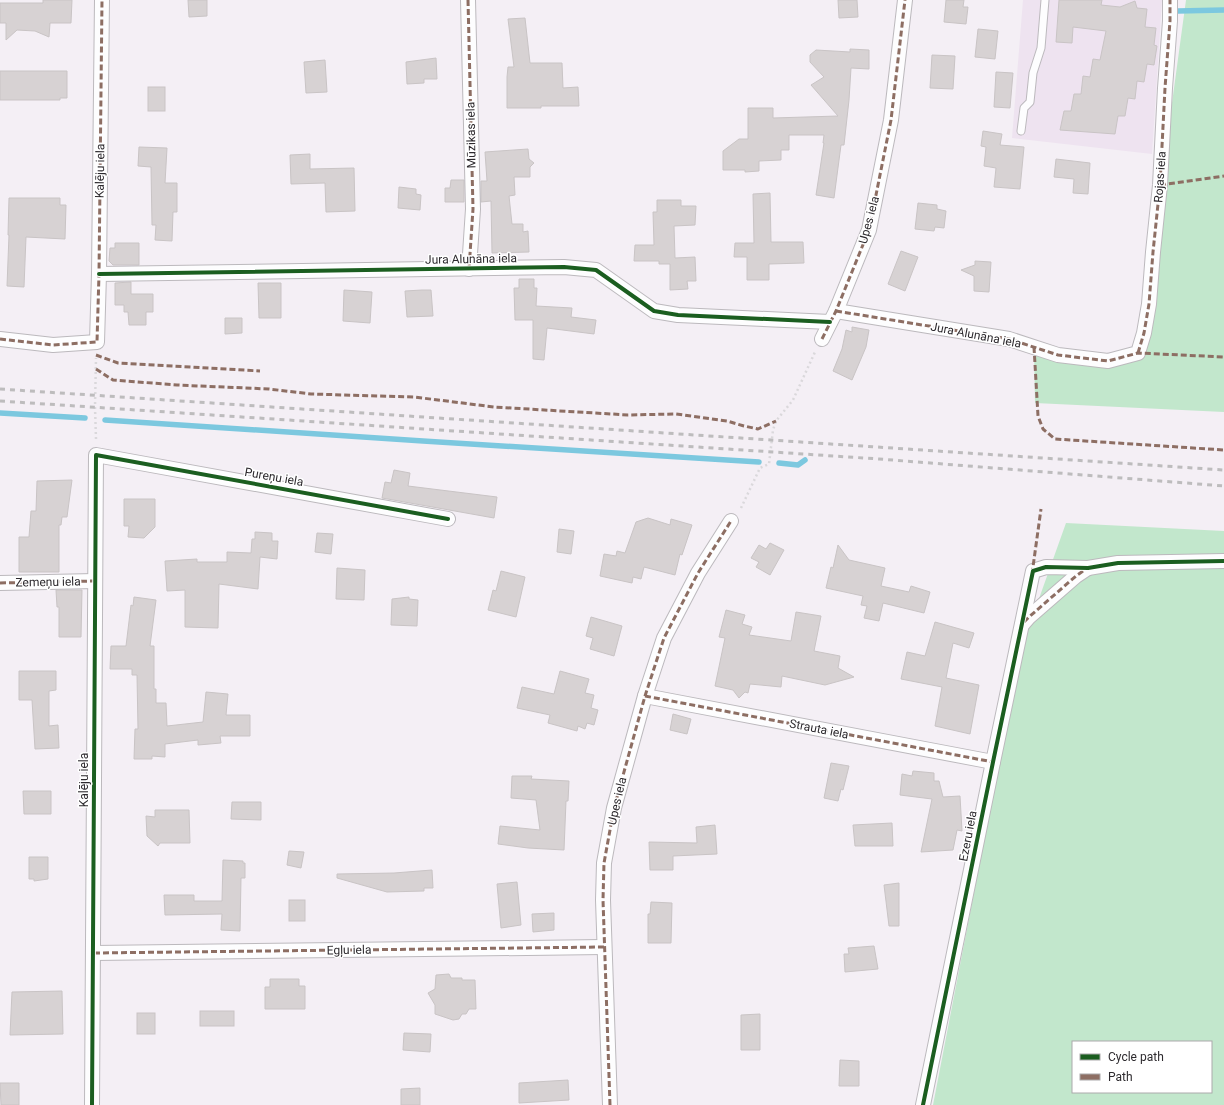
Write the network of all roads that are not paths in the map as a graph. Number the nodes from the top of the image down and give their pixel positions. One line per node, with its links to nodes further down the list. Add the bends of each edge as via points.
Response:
1 (102, 0): 8 (street, Kalēju iela)
2 (468, 0): 7 (street, Mūzikas iela, via 473,209)
3 (905, 0): 9 (street, Upes iela, via 891,120 869,230)
4 (1045, 0): 6 (lane, via 1041,48 1033,73 1030,102 1024,108)
5 (1170, 0): 12 (street, Rojas iela, via 1160,185 1149,304)
6 (1021, 131)
7 (469, 269): 8 (street, Jura Alunāna iela); 9 (street, Jura Alunāna iela, via 564,267 596,270 654,311 678,314)
8 (99, 274): 10 (street, Kalēju iela, via 97,342 53,345)
9 (833, 316): 11 (street, Upes iela); 12 (street, Jura Alunāna iela, via 1009,339 1058,355 1108,361)
10 (0, 339)
11 (822, 339)
12 (1138, 353)
13 (96, 455): 14 (street, Pureņu iela); 18 (street, Kalēju iela)
14 (448, 519)
15 (731, 521): 21 (street, Upes iela, via 698,574 664,638)
16 (1224, 561): 17 (street, via 1118,563)
17 (1088, 568): 20 (street); 20 (street, Ezeru iela, via 1046,567 1033,571)
18 (95, 580): 19 (street, Zemeņu iela); 24 (street, Kalēju iela)
19 (0, 583)
20 (1022, 625): 22 (street, Ezeru iela)
21 (645, 696): 22 (street, Strauta iela); 23 (street, Upes iela, via 614,808 604,863)
22 (993, 762): 27 (street, Ezeru iela)
23 (604, 947): 24 (street, Egļu iela); 26 (street, Upes iela)
24 (94, 953): 25 (street, Kalēju iela)
25 (92, 1105)
26 (610, 1105)
27 (923, 1105)

